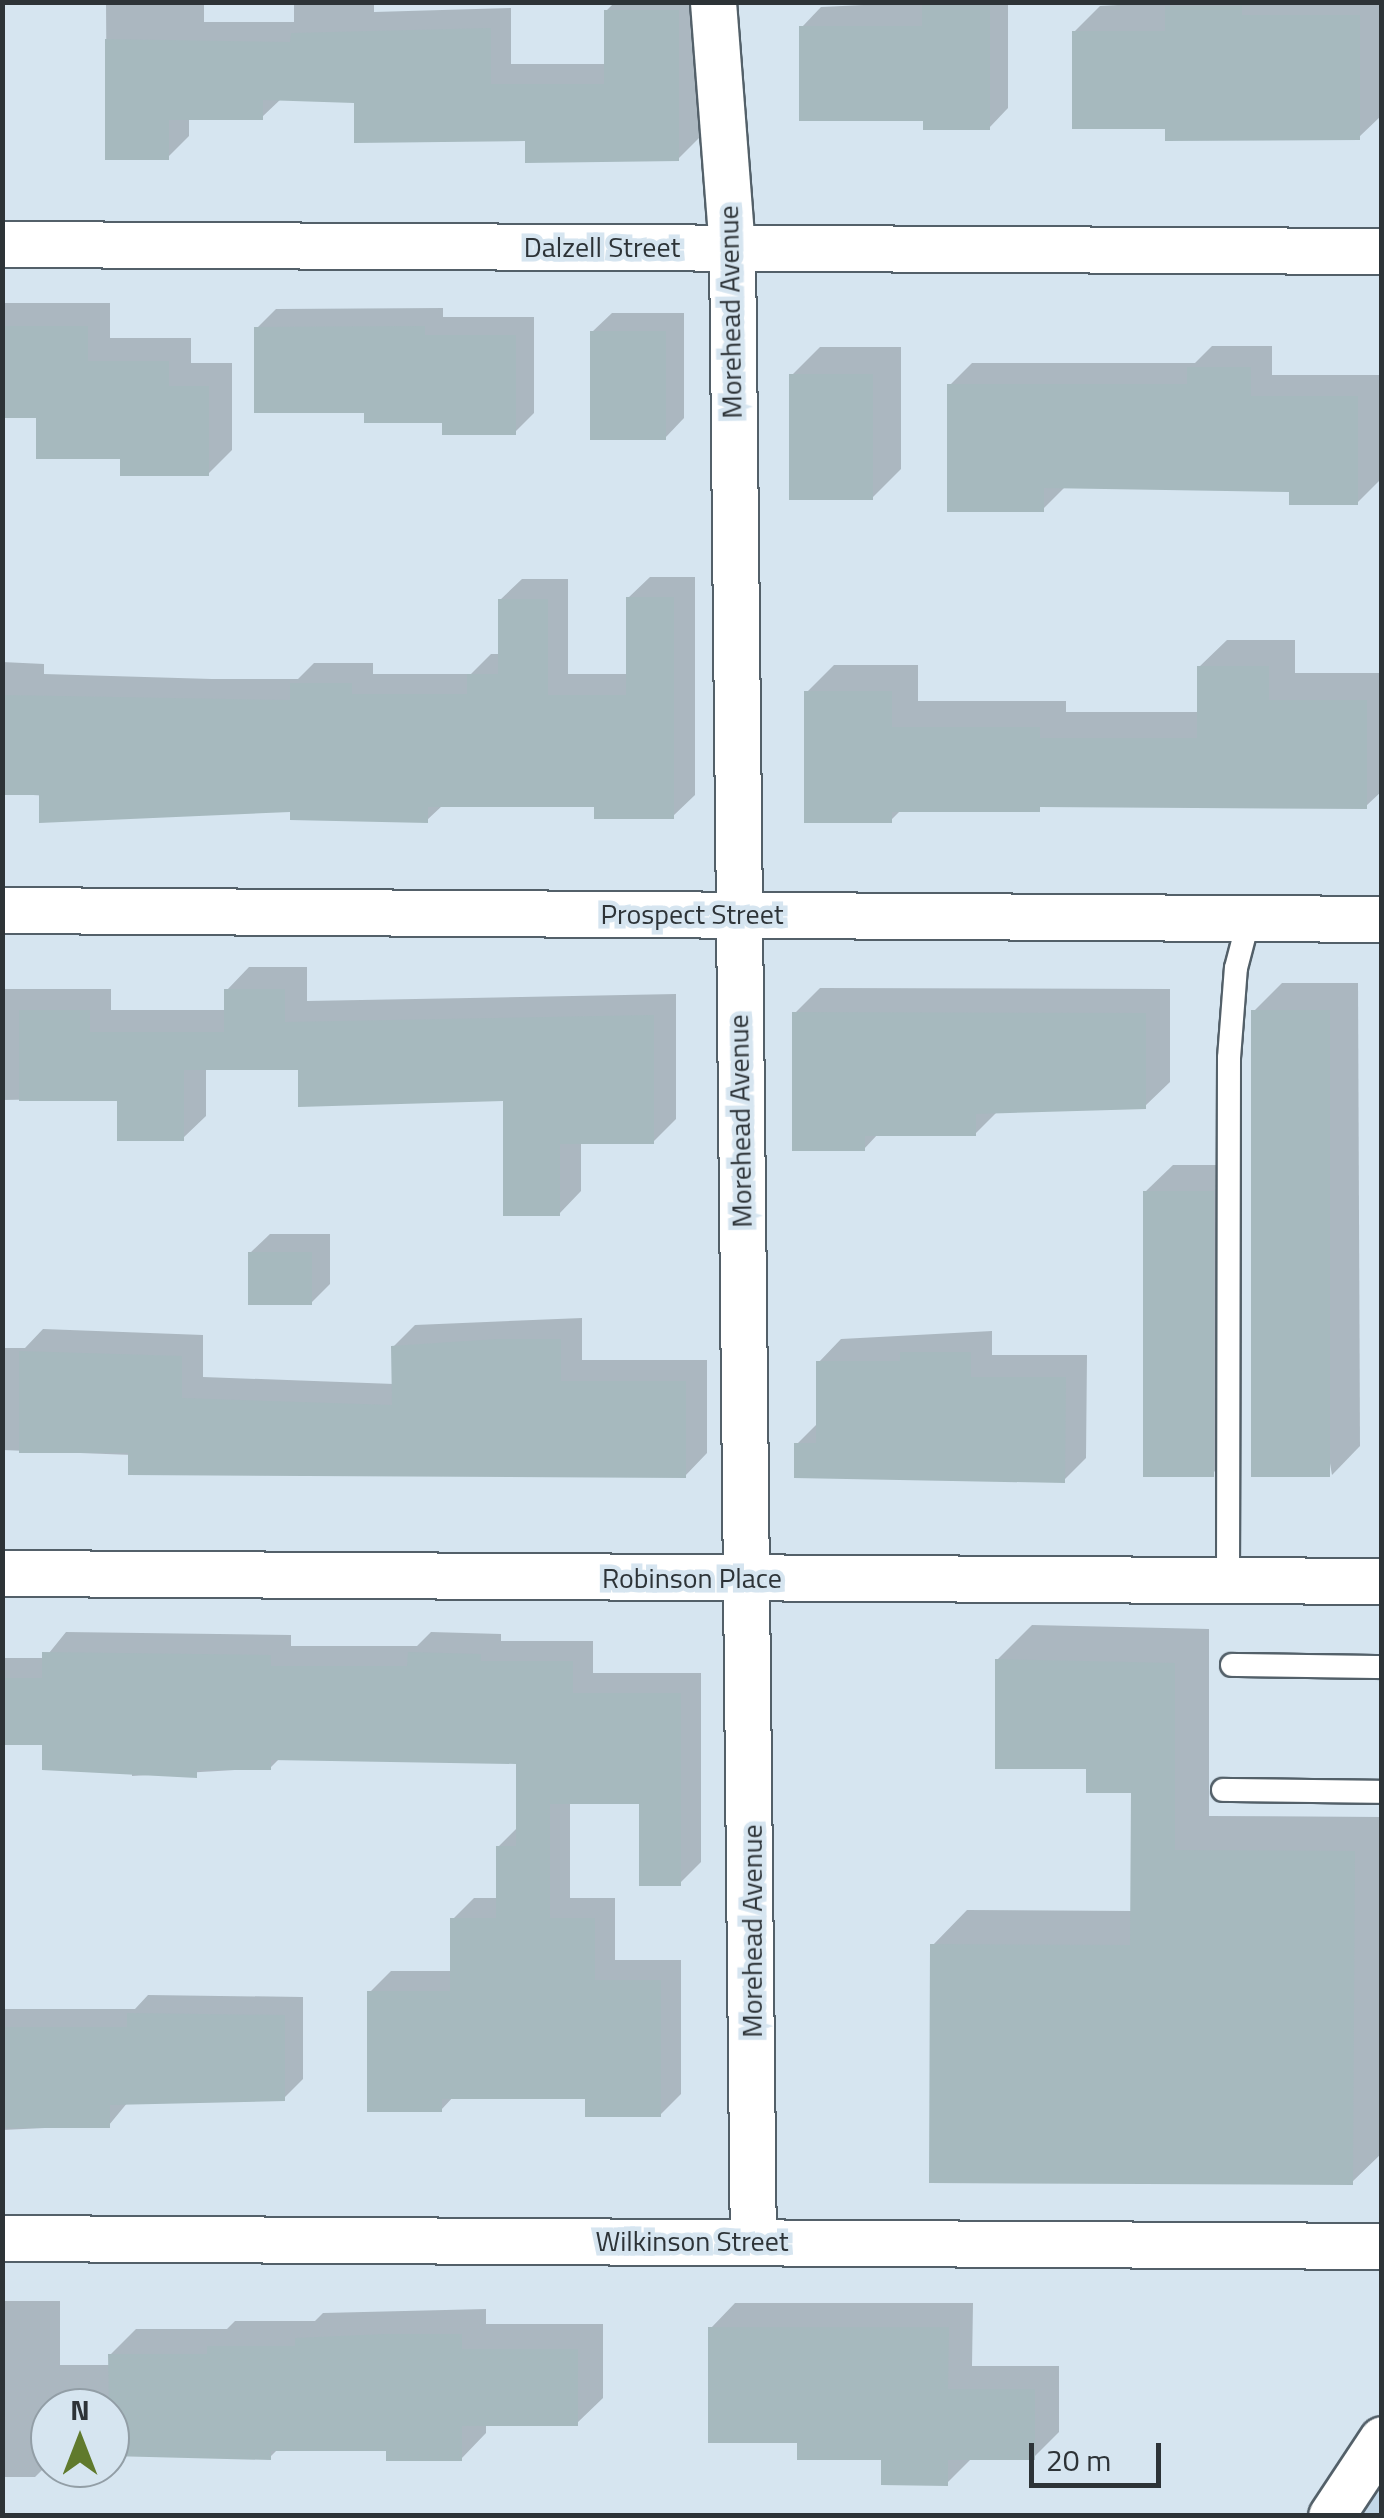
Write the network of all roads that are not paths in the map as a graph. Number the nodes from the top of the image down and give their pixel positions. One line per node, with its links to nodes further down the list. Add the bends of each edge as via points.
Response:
1 (714, 2): 3 (street, Morehead Avenue)
2 (2, 244): 3 (street, Dalzell Street)
3 (732, 248): 4 (street, Dalzell Street); 6 (street, Morehead Avenue)
4 (1382, 251)
5 (2, 910): 6 (street, Prospect Street)
6 (739, 914): 7 (street, Prospect Street); 10 (street, Morehead Avenue)
7 (1248, 918): 8 (street, Prospect Street); 11 (lane, via 1236,968 1229,1058)
8 (1382, 918)
9 (2, 1573): 10 (street, Robinson Place)
10 (750, 1578): 11 (street, Robinson Place); 18 (street, Morehead Avenue)
11 (1228, 1580): 12 (street, Robinson Place)
12 (1382, 1581)
13 (1232, 1665): 14 (lane)
14 (1382, 1667)
15 (1223, 1790): 16 (lane)
16 (1382, 1792)
17 (2, 2238): 18 (street, Wilkinson Street)
18 (753, 2241): 19 (street, Wilkinson Street)
19 (1382, 2246)
20 (1382, 2439): 21 (street)
21 (1330, 2516)

